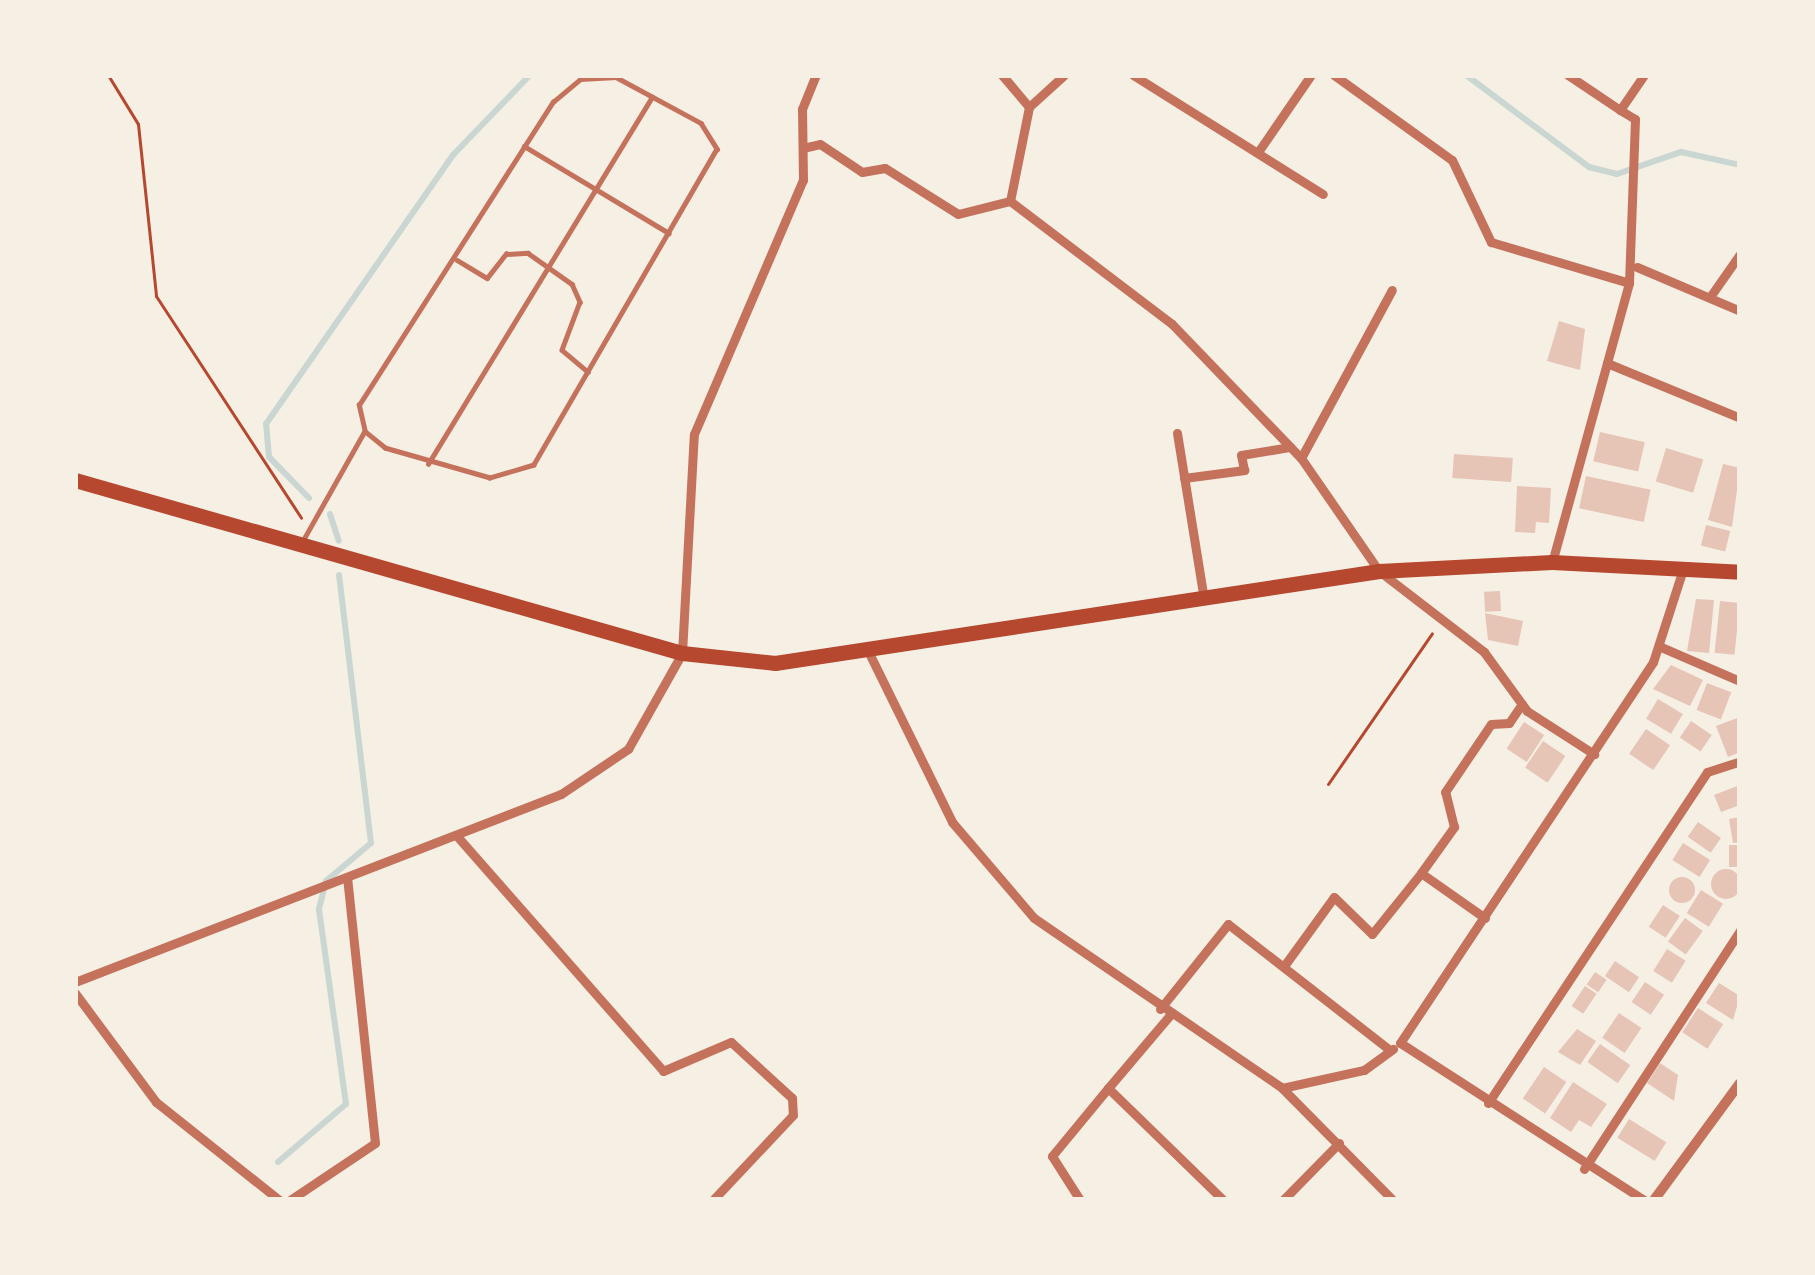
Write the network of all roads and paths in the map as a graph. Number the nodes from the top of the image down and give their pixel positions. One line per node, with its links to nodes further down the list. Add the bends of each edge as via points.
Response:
1 (108, 75): 39 (path, via 138,124 156,296)
2 (816, 75): 14 (street)
3 (1002, 75): 11 (street)
4 (1064, 75): 11 (street)
5 (1133, 75): 15 (street)
6 (1312, 75): 15 (street)
7 (1334, 75): 24 (street, via 1452,160 1491,242)
8 (1568, 75): 12 (street)
9 (1644, 75): 12 (street)
10 (652, 97): 13 (lane, via 616,77 580,79); 16 (lane); 19 (lane, via 701,123 717,149)
11 (1029, 107): 18 (street)
12 (1620, 110): 23 (street, via 1635,119)
13 (524, 146): 16 (lane); 21 (lane)
14 (803, 148): 18 (street, via 820,144 862,172 885,168 958,214); 48 (street, via 803,181 694,434)
15 (1258, 152): 17 (street)
16 (595, 187): 19 (lane); 22 (lane)
17 (1323, 194)
18 (1010, 201): 33 (street, via 1172,324)
19 (669, 233): 29 (lane)
20 (1740, 254): 26 (street)
21 (457, 260): 22 (lane, via 487,278 506,254); 31 (lane, via 359,405)
22 (547, 266): 29 (lane, via 580,302 562,350); 36 (lane)
23 (1637, 267): 24 (street); 26 (street)
24 (1629, 283): 28 (street)
25 (1392, 290): 34 (street)
26 (1712, 294): 27 (street)
27 (1740, 311)
28 (1607, 363): 30 (street); 41 (street)
29 (590, 372): 36 (lane, via 534,465 514,478)
30 (1738, 417)
31 (365, 432): 36 (lane); 39 (lane)
32 (1177, 433): 37 (street)
33 (1290, 447): 34 (street); 37 (street, via 1241,455 1244,470)
34 (1301, 458): 43 (street)
35 (75, 462): 38 (street)
36 (428, 464)
37 (1184, 478): 45 (street)
38 (78, 481): 40 (highway)
39 (306, 525): 40 (lane)
40 (301, 547): 48 (highway)
41 (1552, 562): 42 (highway); 43 (highway)
42 (1683, 568): 44 (highway); 47 (street)
43 (1379, 571): 45 (highway); 46 (street)
44 (1740, 572)
45 (1204, 600): 49 (highway)
46 (1439, 621): 51 (street, via 1484,652); 54 (path)
47 (1661, 647): 50 (street); 52 (street)
48 (682, 653): 49 (highway, via 775,664); 55 (street, via 656,712 606,769)
49 (870, 656): 63 (street, via 918,765 984,864 1034,919)
50 (1740, 681)
51 (1522, 704): 52 (street); 56 (street, via 1510,723 1491,724 1445,792 1454,827)
52 (1594, 754): 58 (street)
53 (1740, 761): 68 (street, via 1707,772)
54 (1328, 784)
55 (456, 835): 57 (street); 73 (street, via 663,1071 731,1042 792,1098 794,1115)
56 (1421, 873): 58 (street); 60 (street, via 1372,934 1334,897)
57 (347, 878): 61 (street); 72 (street, via 375,1143)
58 (1485, 917): 64 (street)
59 (1740, 931): 70 (street)
60 (1284, 966): 63 (street, via 1228,924); 64 (street)
61 (75, 982)
62 (75, 993): 71 (street, via 156,1102)
63 (1165, 1012): 66 (street); 67 (street)
64 (1395, 1047): 67 (street, via 1344,1077); 68 (street)
65 (1740, 1082): 79 (street)
66 (1108, 1088): 74 (street, via 1052,1156); 75 (street)
67 (1282, 1088): 69 (street)
68 (1488, 1103): 70 (street)
69 (1339, 1144): 76 (street); 77 (street)
70 (1584, 1169): 78 (street)
71 (279, 1200)
72 (290, 1200)
73 (713, 1200)
74 (1080, 1200)
75 (1223, 1200)
76 (1282, 1200)
77 (1393, 1200)
78 (1644, 1200)
79 (1654, 1200)

